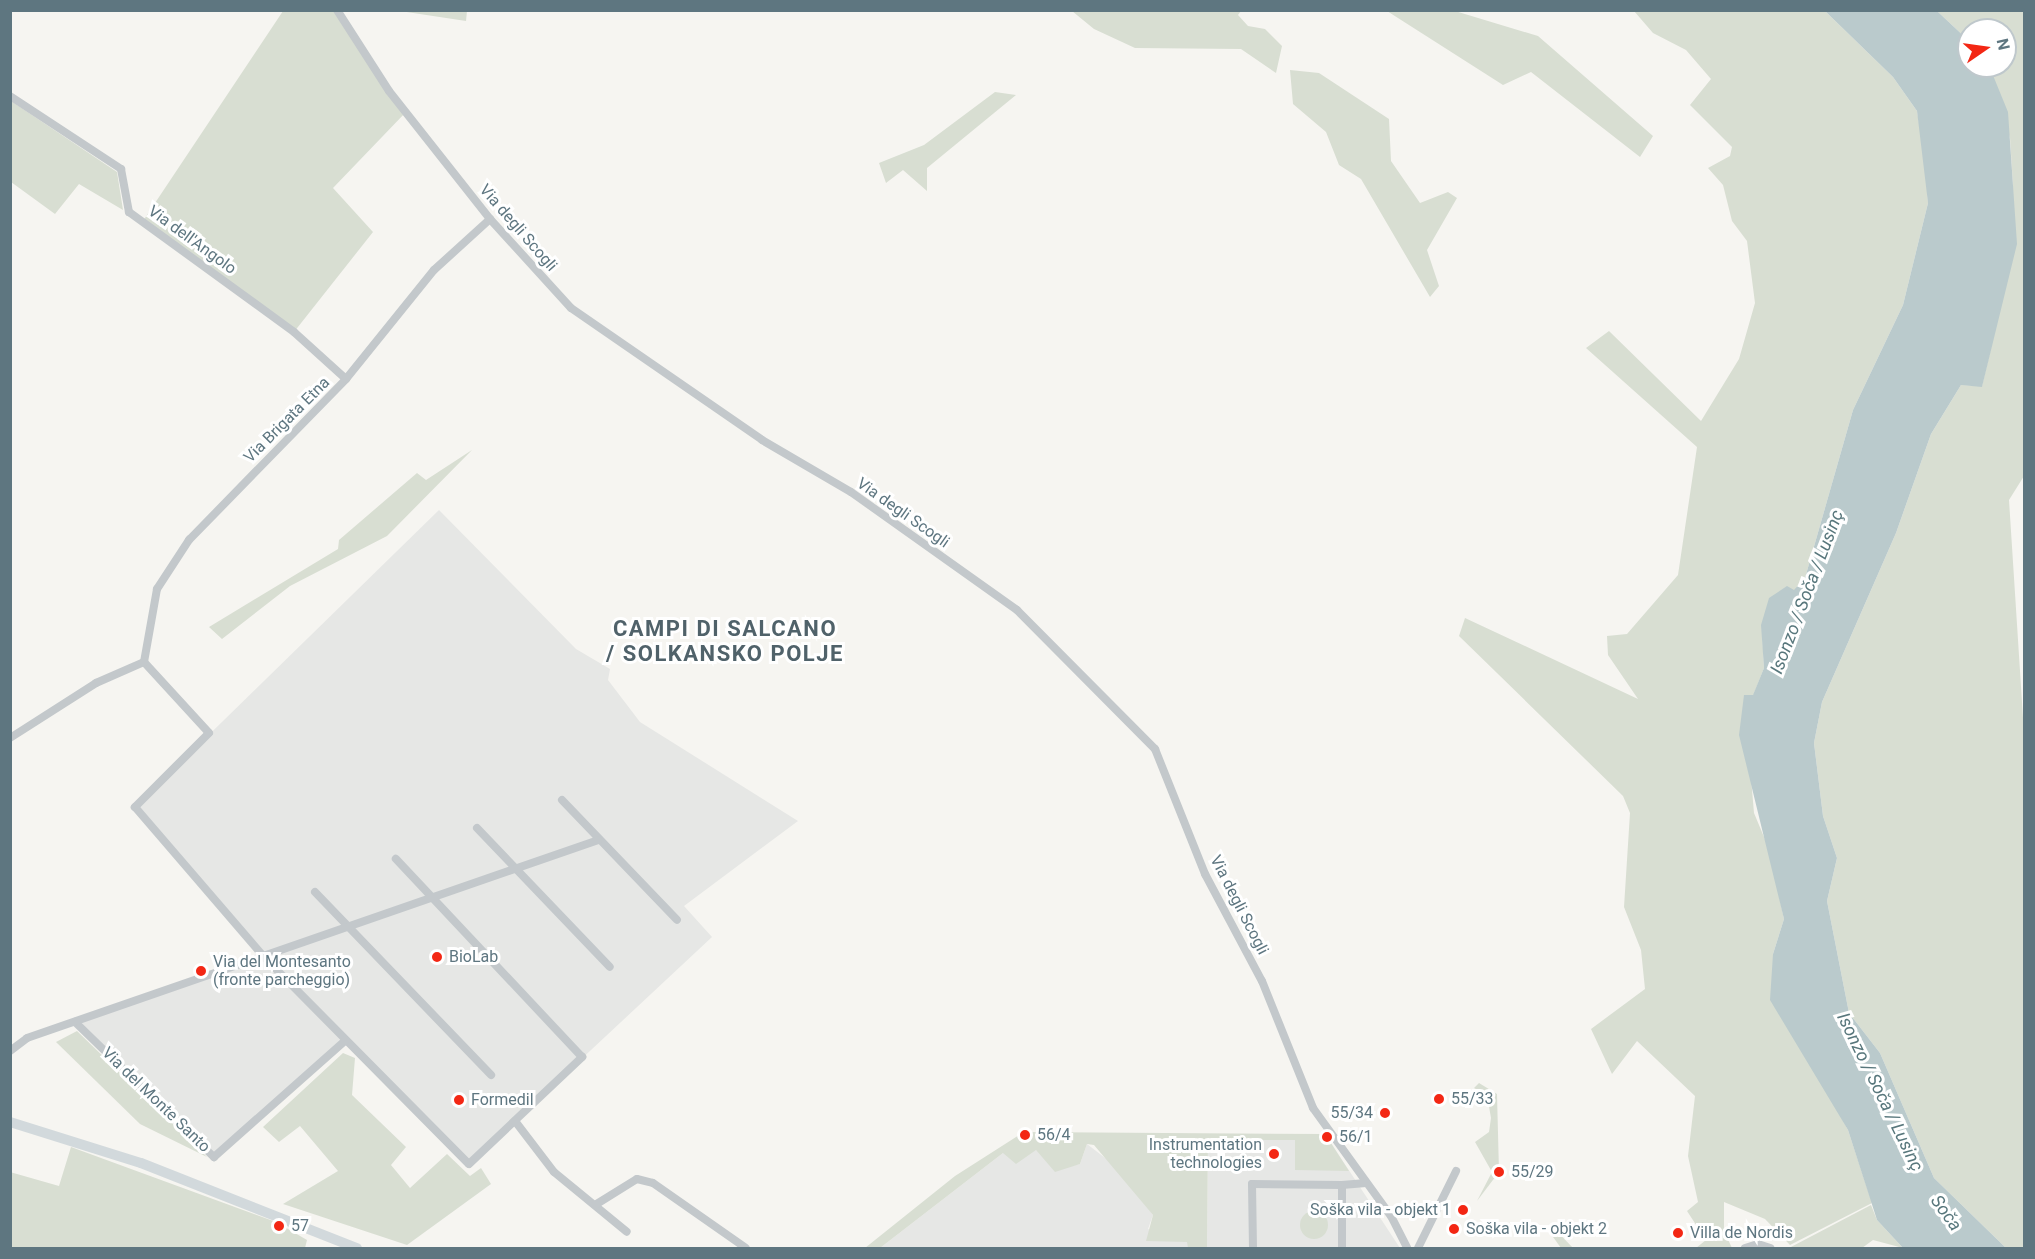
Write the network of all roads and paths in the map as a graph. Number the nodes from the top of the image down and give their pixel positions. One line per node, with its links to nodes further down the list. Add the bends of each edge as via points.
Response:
1 (337, 10): 3 (street, Via degli Scogli, via 389,91)
2 (10, 96): 4 (street, Via dell'Angolo, via 121,169 129,212 294,332)
3 (490, 219): 4 (street, Via Brigata Etna, via 434,270); 25 (street, Via degli Scogli, via 571,308 762,440 851,492 1017,610 1155,749 1205,874 1262,981 1330,1135)
4 (346, 380): 5 (street, Via Brigata Etna, via 189,540 157,589)
5 (144, 662): 6 (street, via 96,683); 16 (street, via 208,733 135,807)
6 (10, 738)
7 (562, 800): 9 (street)
8 (477, 828): 11 (street)
9 (598, 840): 11 (street); 14 (street)
10 (396, 859): 13 (street)
11 (517, 870): 13 (street); 17 (street)
12 (315, 892): 15 (street)
13 (435, 899): 15 (street); 22 (street, via 582,1057)
14 (677, 920)
15 (350, 928): 16 (street); 21 (street)
16 (264, 957): 18 (street); 19 (street)
17 (610, 967)
18 (75, 1022): 19 (street, Via del Monte Santo, via 214,1156); 20 (street, via 27,1038)
19 (346, 1040): 22 (street, via 469,1164)
20 (10, 1051)
21 (491, 1076)
22 (515, 1121): 27 (street, via 554,1172)
23 (10, 1122): 29 (main road, via 141,1163)
24 (1455, 1171): 34 (street)
25 (1366, 1183): 26 (street); 33 (street, Via degli Scogli)
26 (1342, 1185): 31 (street, via 1252,1184); 32 (street)
27 (595, 1205): 28 (street); 30 (street, via 637,1179 653,1183)
28 (627, 1232)
29 (357, 1248)
30 (746, 1248)
31 (1253, 1248)
32 (1342, 1248)
33 (1407, 1248)
34 (1418, 1248)
35 (1745, 1248): 36 (street, via 1758,1244)
36 (1770, 1248)

